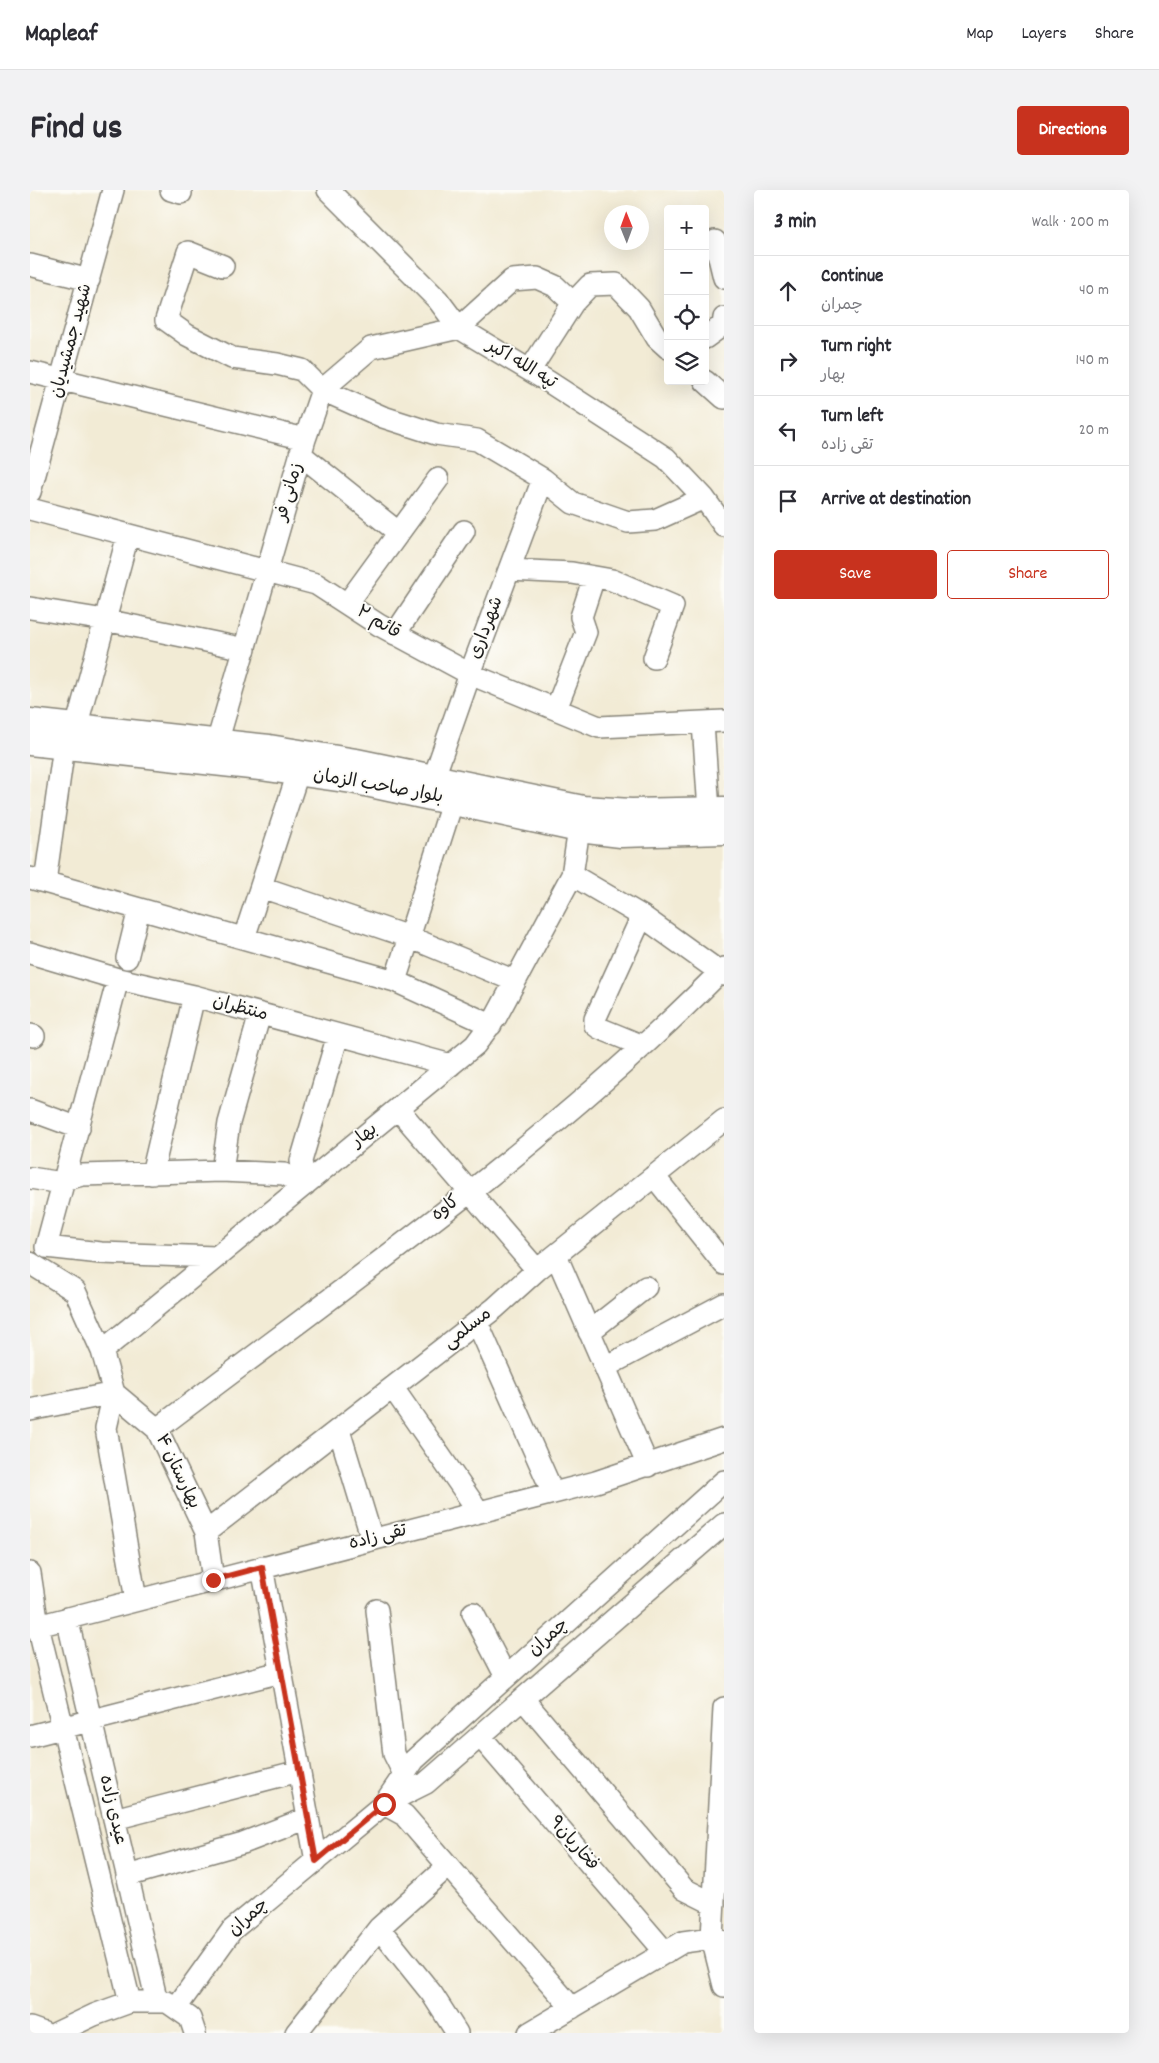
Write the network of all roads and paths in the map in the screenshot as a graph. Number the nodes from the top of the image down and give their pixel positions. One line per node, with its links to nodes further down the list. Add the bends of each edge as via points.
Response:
1 (113, 190): 7 (street, شهید جمشیدیان)
2 (328, 190): 10 (street, تپه الله اکبر, via 438,300)
3 (715, 241): 6 (street)
4 (30, 265): 7 (street)
5 (223, 266): 17 (street, via 188,252 166,320 186,335 232,358 302,370)
6 (724, 278)
7 (89, 280): 15 (street, شهید جمشیدیان)
8 (573, 303): 10 (street, via 555,286 537,278 512,280); 12 (street, via 590,285 616,284 639,308); 13 (street)
9 (724, 318): 11 (street, via 723,325)
10 (460, 328): 13 (street, تپه الله اکبر); 17 (street, via 371,348)
11 (709, 335)
12 (664, 344)
13 (530, 370): 23 (street, تپه الله اکبر, via 666,458)
14 (30, 372): 15 (street)
15 (62, 379): 19 (street); 22 (street, شهید جمشیدیان)
16 (709, 385): 18 (street)
17 (322, 390): 19 (street, زمانی فر); 21 (street, via 383,418 436,434 477,440)
18 (724, 398)
19 (303, 447): 27 (street); 29 (street, زمانی فر)
20 (438, 479): 27 (street)
21 (543, 479): 23 (street, via 572,503 628,522 656,520); 30 (street, شهرداری)
22 (30, 492)
23 (704, 498): 25 (street, تپه الله اکبر)
24 (30, 509): 28 (street, قائم ۲)
25 (724, 526)
26 (464, 531): 35 (street)
27 (399, 533): 32 (street)
28 (128, 535): 29 (street, قائم ۲); 34 (street)
29 (267, 570): 32 (street, قائم ۲, via 316,584); 36 (street, زمانی فر)
30 (509, 570): 31 (street); 38 (street, شهرداری)
31 (594, 577): 37 (street, via 612,580 673,606); 39 (street, via 581,617 586,632)
32 (347, 604): 35 (street, قائم ۲)
33 (30, 608): 34 (street)
34 (105, 620): 36 (street); 43 (street)
35 (395, 634): 38 (street, قائم ۲)
36 (245, 649): 45 (street, زمانی فر)
37 (654, 658)
38 (470, 674): 39 (street, قائم ۲); 47 (street, شهرداری)
39 (556, 709): 42 (street, قائم ۲, via 599,726)
40 (724, 721): 42 (street, قائم ۲)
41 (30, 722): 43 (main road, بلوار صاحب الزمان)
42 (703, 723): 49 (street)
43 (70, 737): 44 (main road, بلوار صاحب الزمان); 45 (main road, بلوار صاحب الزمان); 46 (main road, بلوار صاحب الزمان); 52 (street)
44 (30, 742)
45 (217, 743): 47 (main road, بلوار صاحب الزمان, via 356,762)
46 (298, 773): 48 (main road, بلوار صاحب الزمان); 53 (street)
47 (434, 777): 49 (main road, بلوار صاحب الزمان, via 583,809)
48 (453, 800): 50 (main road, بلوار صاحب الزمان); 56 (street)
49 (719, 817): 50 (main road, بلوار صاحب الزمان, via 621,834)
50 (579, 829): 51 (street, بهار)
51 (572, 875): 55 (street); 63 (street, بهار)
52 (38, 880): 54 (street)
53 (261, 887): 56 (street); 57 (street)
54 (139, 909): 57 (street); 59 (street)
55 (642, 916): 60 (street); 68 (street, via 595,1025)
56 (410, 937): 62 (street); 63 (street)
57 (244, 938): 62 (street)
58 (30, 953): 61 (street, منتظران)
59 (127, 958)
60 (723, 972): 68 (street, کاوه)
61 (118, 979): 64 (street, منتظران); 73 (street)
62 (395, 981): 66 (street)
63 (515, 981): 66 (street, بهار)
64 (194, 996): 65 (street, منتظران); 75 (street)
65 (260, 1014): 67 (street, منتظران); 74 (street, via 230,1123)
66 (491, 1025): 69 (street, بهار, via 475,1045)
67 (338, 1035): 69 (street, منتظران); 79 (street, via 301,1161)
68 (643, 1046): 80 (street, کاوه)
69 (451, 1066): 70 (street, بهار)
70 (398, 1109): 79 (street, بهار); 80 (street)
71 (30, 1110): 73 (street)
72 (724, 1120): 76 (street, مسلمی)
73 (79, 1128): 78 (street)
74 (222, 1171): 75 (street); 79 (street, via 284,1174)
75 (152, 1174): 78 (street, via 82,1175)
76 (654, 1176): 81 (street, مسلمی); 84 (street)
77 (30, 1178): 78 (street, via 56,1182)
78 (65, 1179): 82 (street, via 46,1246 101,1253)
79 (305, 1185): 82 (street, بهار)
80 (469, 1191): 85 (street); 95 (street, کاوه)
81 (556, 1255): 85 (street, مسلمی); 89 (street)
82 (216, 1257): 90 (street, بهار)
83 (30, 1263): 90 (street, via 75,1291)
84 (724, 1264)
85 (537, 1270): 88 (street, مسلمی)
86 (646, 1287): 89 (street)
87 (724, 1304): 91 (street)
88 (477, 1322): 92 (street, مسلمی); 100 (street)
89 (589, 1332): 91 (street)
90 (102, 1350): 93 (street)
91 (605, 1367): 98 (street)
92 (393, 1388): 96 (street, مسلمی); 101 (street)
93 (114, 1393): 94 (street); 95 (street, بهارستان ۴); 108 (street, via 106,1428)
94 (30, 1410)
95 (157, 1429): 103 (street, بهارستان ۴)
96 (339, 1430): 103 (street, مسلمی); 104 (street)
97 (724, 1439): 98 (street, تقی زاده)
98 (648, 1466): 100 (street, تقی زاده)
99 (724, 1481): 114 (street, چمران)
100 (553, 1493): 101 (street, تقی زاده)
101 (479, 1512): 104 (street, تقی زاده)
102 (724, 1524): 115 (street, چمران)
103 (206, 1532): 107 (street, بهارستان ۴)
104 (372, 1539): 105 (street, تقی زاده)
105 (262, 1567): 107 (street, تقی زاده); 113 (street)
106 (30, 1573): 112 (street, عیدی زاده)
107 (213, 1580): 108 (street, تقی زاده)
108 (136, 1600): 111 (street, تقی زاده)
109 (377, 1610): 122 (street, via 394,1754)
110 (473, 1613): 114 (street)
111 (67, 1618): 112 (street, تقی زاده); 117 (street, عیدی زاده)
112 (34, 1627): 118 (street, عیدی زاده)
113 (281, 1672): 117 (street); 121 (street)
114 (506, 1677): 122 (street, چمران, via 414,1760)
115 (523, 1699): 120 (street, چمران); 130 (street, via 684,1889)
116 (724, 1708): 126 (street)
117 (91, 1721): 118 (street); 125 (street, عیدی زاده)
118 (63, 1728): 119 (street); 135 (street, عیدی زاده)
119 (30, 1736)
120 (480, 1736): 123 (street, چمران, via 426,1783); 133 (street, فخاریان۹)
121 (299, 1771): 124 (street); 125 (street)
122 (404, 1774): 123 (street, چمران)
123 (384, 1804): 127 (street, چمران); 128 (street, via 404,1815)
124 (308, 1818): 127 (street); 129 (street, via 244,1843)
125 (114, 1819): 129 (street, عیدی زاده)
126 (721, 1827): 130 (street)
127 (316, 1861): 136 (street, چمران, via 232,1930)
128 (448, 1866): 131 (street); 137 (street)
129 (127, 1876): 136 (street, عیدی زاده)
130 (714, 1904): 132 (street)
131 (378, 1928): 142 (street); 143 (street, via 432,1994)
132 (718, 1940): 133 (street, via 683,1942); 134 (street)
133 (666, 1952): 137 (street)
134 (724, 1986)
135 (130, 2002): 136 (street); 140 (street)
136 (166, 2005): 141 (street, via 190,2018)
137 (572, 2008): 144 (street)
138 (30, 2028): 139 (street)
139 (44, 2033)
140 (56, 2033)
141 (196, 2033)
142 (296, 2033)
143 (457, 2033)
144 (529, 2033)

